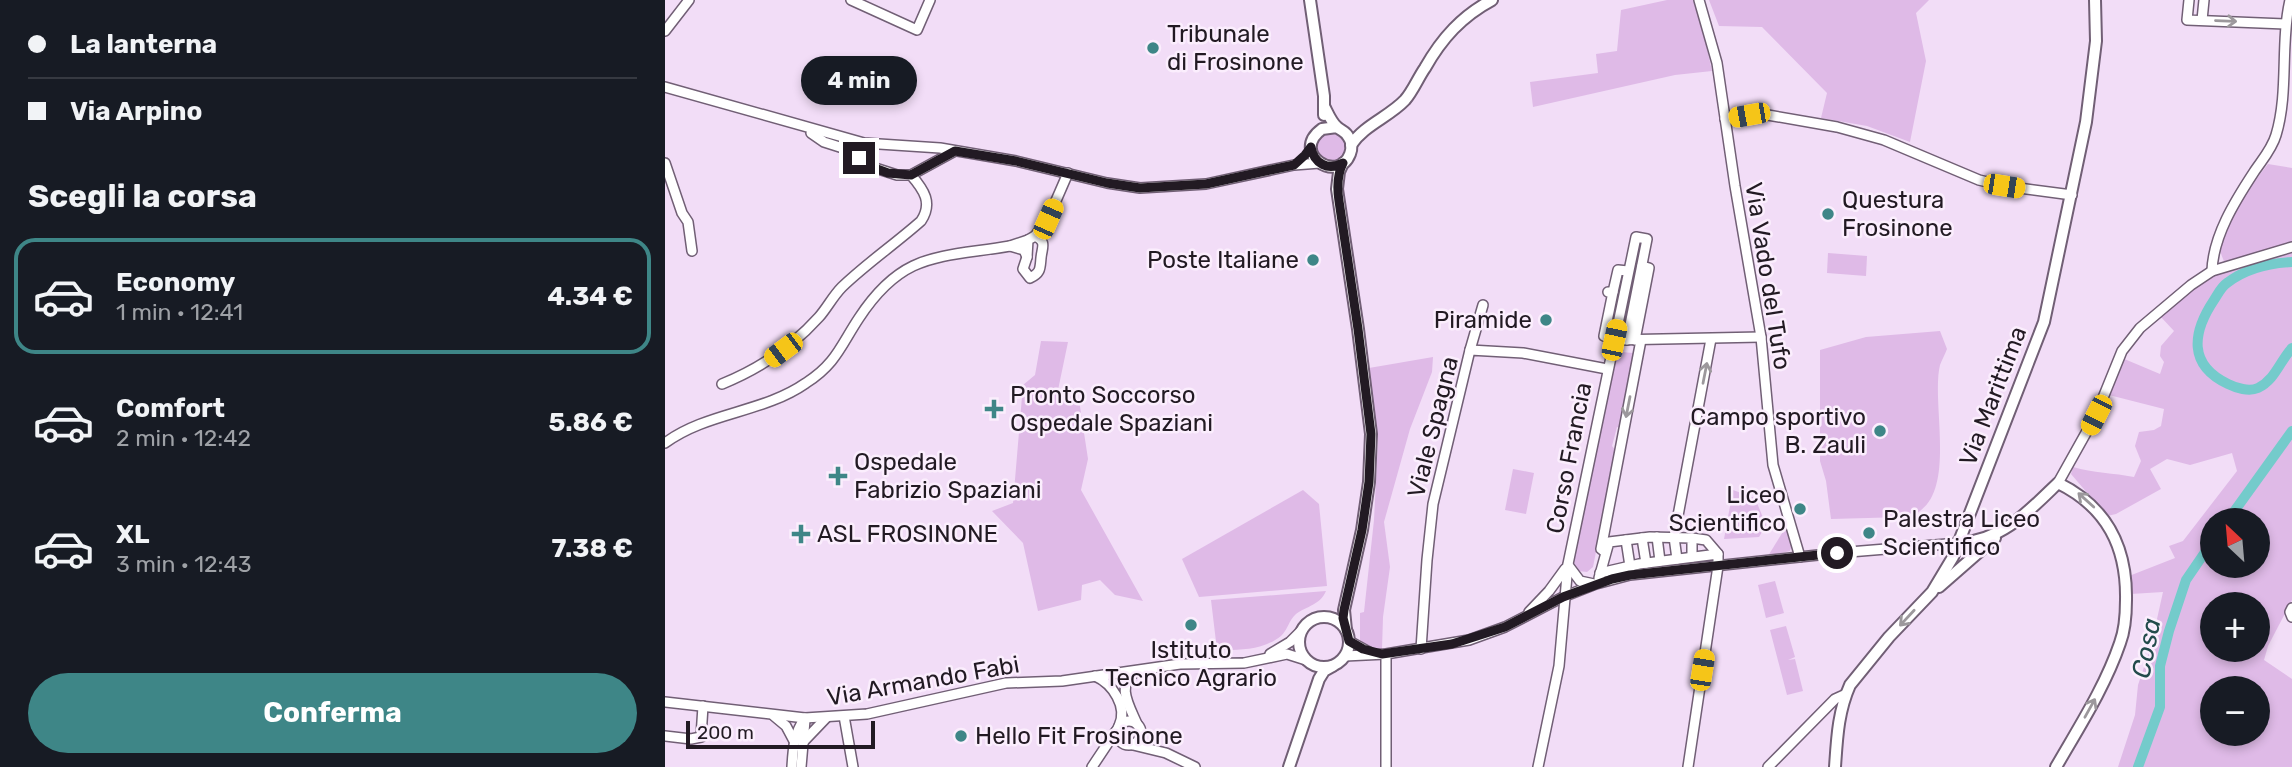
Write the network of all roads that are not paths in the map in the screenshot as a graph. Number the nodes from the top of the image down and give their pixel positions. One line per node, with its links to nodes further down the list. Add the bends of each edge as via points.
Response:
1 (689, 0): 13 (street)
2 (851, 0): 3 (street, via 917,30)
3 (930, 0)
4 (1310, 0): 15 (main road)
5 (1492, 0): 17 (main road, via 1444,37 1407,98)
6 (1699, 0): 16 (street, Via Vado del Tufo, via 1717,63)
7 (2095, 0): 31 (main road, Via Marittima, via 2096,41)
8 (2189, 0): 11 (street, via 2187,20)
9 (2204, 0): 11 (street)
10 (2290, 0): 12 (street)
11 (2202, 20): 12 (street, one-way to 12)
12 (2285, 24): 40 (street, via 2282,107 2276,136 2229,214)
13 (665, 30)
14 (665, 88): 19 (street)
15 (1325, 108): 18 (main road); 20 (main road)
16 (1725, 119): 31 (street, via 1762,114 1837,127 1884,140 1979,180); 42 (street, Via Vado del Tufo)
17 (1371, 125): 18 (main road, via 1357,130); 21 (main road)
18 (1339, 128): 20 (main road); 21 (main road)
19 (808, 129): 23 (street, via 864,143); 29 (street, via 869,166)
20 (1319, 131): 22 (main road)
21 (1351, 145): 25 (main road)
22 (1311, 147): 26 (street); 27 (main road)
23 (955, 151): 28 (street); 29 (street)
24 (665, 163): 37 (street, via 688,222)
25 (1343, 163): 27 (main road); 30 (main road)
26 (1294, 165): 27 (street); 28 (street, via 1206,184 1140,188)
27 (1322, 165): 30 (main road)
28 (1068, 173): 32 (street)
29 (911, 175): 48 (street, via 926,195 928,205 921,221 866,265 802,335 757,368)
30 (1337, 188): 71 (main road, via 1371,434 1369,482)
31 (2072, 195): 57 (main road, Via Marittima, via 2044,321)
32 (1048, 219): 33 (street); 34 (street)
33 (1032, 238): 34 (street, via 1041,239); 35 (street); 38 (street)
34 (1044, 245): 38 (street, via 1041,269 1030,278 1023,269)
35 (1010, 246): 38 (street, via 1024,250); 49 (street, via 927,260 905,269 875,296 832,362 805,384 770,401 699,423)
36 (2292, 247): 40 (street)
37 (692, 251)
38 (1027, 257)
39 (1628, 271): 44 (street, Corso Francia); 44 (street, via 1618,270 1611,292 1604,336); 45 (street, Corso Francia, via 1636,237 1647,239)
40 (2212, 271): 50 (street, via 2165,305 2122,351 2096,415)
41 (1483, 305): 46 (street)
42 (1761, 337): 43 (street); 60 (street, Via Vado del Tufo, via 1773,465)
43 (1711, 339): 45 (street); 53 (street, one-way to 43)
44 (1614, 340): 45 (street); 47 (street, Corso Francia)
45 (1634, 340): 58 (street, one-way to 58, via 1602,539)
46 (1470, 350): 47 (street, Viale Spagna, via 1523,353); 78 (street, Viale Spagna, via 1433,504)
47 (1607, 369): 65 (street, Corso Francia)
48 (722, 384)
49 (665, 443)
50 (2059, 482): 51 (main road); 115 (main road, one-way to 50, via 2099,690 2121,641 2126,612 2121,553 2107,522 2077,491)
51 (2002, 531): 57 (main road); 69 (main road)
52 (1657, 537): 53 (street); 54 (street); 63 (street)
53 (1674, 537): 55 (street); 62 (street)
54 (1642, 538): 56 (street); 64 (street)
55 (1692, 538): 59 (street, via 1706,540); 61 (street)
56 (1626, 540): 58 (street, via 1609,542); 66 (street)
57 (1959, 543): 60 (street); 69 (main road, Via Marittima)
58 (1605, 552): 68 (street)
59 (1718, 554): 61 (street); 67 (street)
60 (1800, 557): 67 (street)
61 (1692, 558): 62 (street)
62 (1677, 559): 63 (street)
63 (1660, 561): 64 (street)
64 (1646, 563): 66 (street)
65 (1568, 564): 68 (street, via 1580,581); 70 (street, Corso Francia); 75 (street)
66 (1630, 566): 68 (street)
67 (1718, 566): 68 (street); 112 (street)
68 (1598, 580): 70 (street)
69 (1932, 592): 88 (main road, Via Marittima, one-way to 88, via 1889,637)
70 (1563, 597): 75 (street); 111 (street, via 1559,666)
71 (1346, 598): 73 (main road); 77 (main road, via 1343,618)
72 (2292, 608): 74 (street)
73 (1327, 617): 76 (main road, via 1313,620); 77 (main road, via 1338,621)
74 (2292, 617)
75 (1521, 620): 78 (street, via 1469,640)
76 (1303, 629): 82 (street); 83 (main road, via 1299,645)
77 (1347, 635): 79 (street, via 1355,646); 81 (main road)
78 (1421, 649): 80 (street)
79 (1374, 653): 80 (street); 81 (street)
80 (1386, 654): 110 (street)
81 (1345, 656): 84 (main road)
82 (1263, 658): 83 (street, Via Armando Fabi, via 1292,653); 85 (street, Via Armando Fabi)
83 (1309, 662): 84 (main road, via 1324,667); 91 (main road, via 1314,675)
84 (1336, 664): 91 (main road, via 1324,671)
85 (1141, 668): 86 (street, Via Armando Fabi); 89 (street, via 1127,678)
86 (1113, 673): 87 (street, Via Armando Fabi); 89 (street)
87 (1095, 676): 89 (street); 94 (street, Via Armando Fabi, via 997,684)
88 (1846, 694): 113 (street, via 1835,699); 114 (main road, Via Marittima)
89 (1122, 697): 97 (street); 98 (street)
90 (665, 700): 92 (street, Via Armando Fabi)
91 (1310, 700): 109 (main road)
92 (699, 706): 93 (street, Via Armando Fabi); 100 (street, via 701,737)
93 (772, 715): 95 (street, Via Armando Fabi); 101 (street)
94 (844, 716): 96 (street, Via Armando Fabi); 107 (street)
95 (805, 718): 96 (street, Via Armando Fabi); 101 (street)
96 (826, 718): 101 (street)
97 (1137, 724): 98 (street, via 1127,721); 99 (street)
98 (1118, 728): 102 (street, via 1117,737); 104 (street)
99 (1141, 734): 102 (street, via 1139,741); 103 (street)
100 (665, 736)
101 (799, 741): 105 (street); 106 (street)
102 (1129, 745): 103 (street); 104 (street, via 1114,748)
103 (1166, 753): 108 (street)
104 (1095, 764)
105 (792, 767)
106 (801, 767)
107 (853, 767)
108 (1195, 767)
109 (1289, 767)
110 (1386, 767)
111 (1538, 767)
112 (1688, 767)
113 (1768, 767)
114 (1835, 767)
115 (2056, 767)

